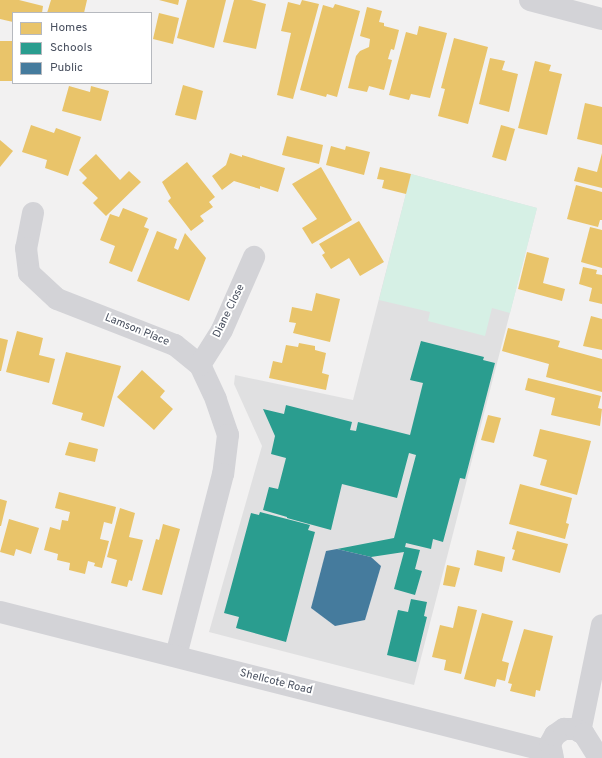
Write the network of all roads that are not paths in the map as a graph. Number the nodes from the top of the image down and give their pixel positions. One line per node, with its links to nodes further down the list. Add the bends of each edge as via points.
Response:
1 (530, 0): 2 (street)
2 (602, 18)
3 (33, 214): 5 (street, Lamson Place, via 26,248 29,273 57,299 175,345)
4 (254, 256): 5 (street, Diane Close, via 222,330)
5 (200, 364): 8 (street, Lamson Place, via 228,435 223,474)
6 (0, 612): 8 (street, Shellcote Road)
7 (602, 625): 9 (street)
8 (176, 656): 10 (street, Shellcote Road)
9 (580, 732): 10 (street, via 575,729 564,729 555,735 550,744); 11 (street, via 590,742)
10 (552, 755)
11 (599, 758)

